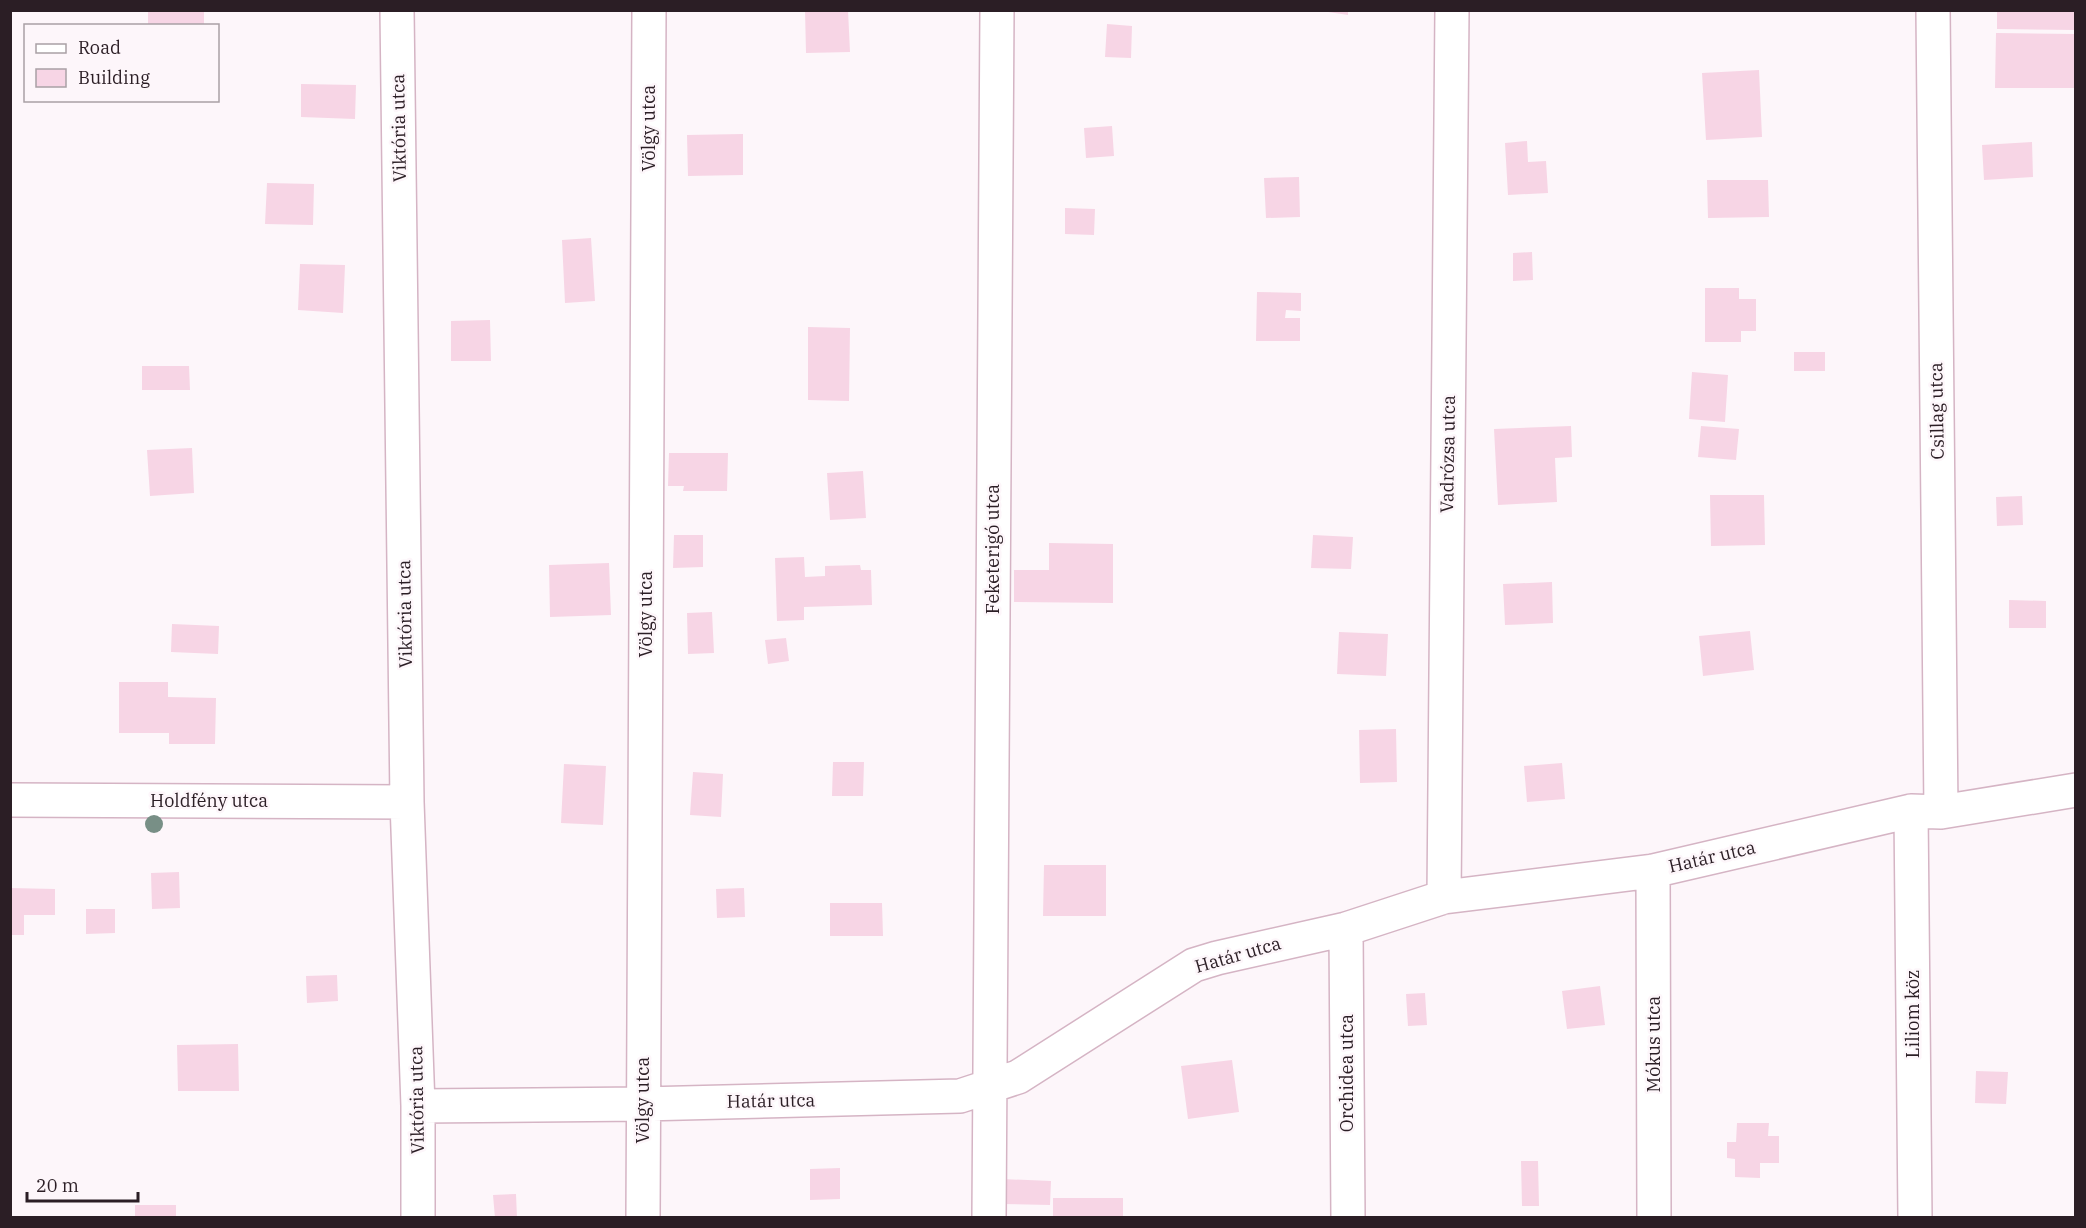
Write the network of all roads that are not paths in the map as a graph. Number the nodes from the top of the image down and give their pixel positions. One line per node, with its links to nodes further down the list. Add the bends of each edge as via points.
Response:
1 (397, 10): 8 (street, Viktória utca)
2 (649, 10): 14 (street, Völgy utca)
3 (997, 10): 13 (street, Feketerigó utca)
4 (1452, 10): 11 (street, Vadrózsa utca)
5 (1933, 10): 9 (street, Csillag utca)
6 (2076, 790): 9 (street, Határ utca)
7 (10, 800): 8 (street, Holdfény utca)
8 (407, 802): 15 (street, Viktória utca)
9 (1926, 811): 10 (street, Határ utca); 21 (street, Liliom köz)
10 (1653, 871): 11 (street, Határ utca); 20 (street, Mókus utca)
11 (1444, 897): 12 (street, Határ utca)
12 (1346, 929): 13 (street, Határ utca, via 1251,948 1194,965 1018,1077); 19 (street, Orchidea utca)
13 (990, 1088): 14 (street, Határ utca, via 960,1096); 18 (street, Feketerigó utca)
14 (643, 1104): 15 (street, Határ utca); 17 (street, Völgy utca)
15 (418, 1106): 16 (street, Viktória utca)
16 (418, 1218)
17 (643, 1218)
18 (989, 1218)
19 (1348, 1218)
20 (1654, 1218)
21 (1914, 1218)

